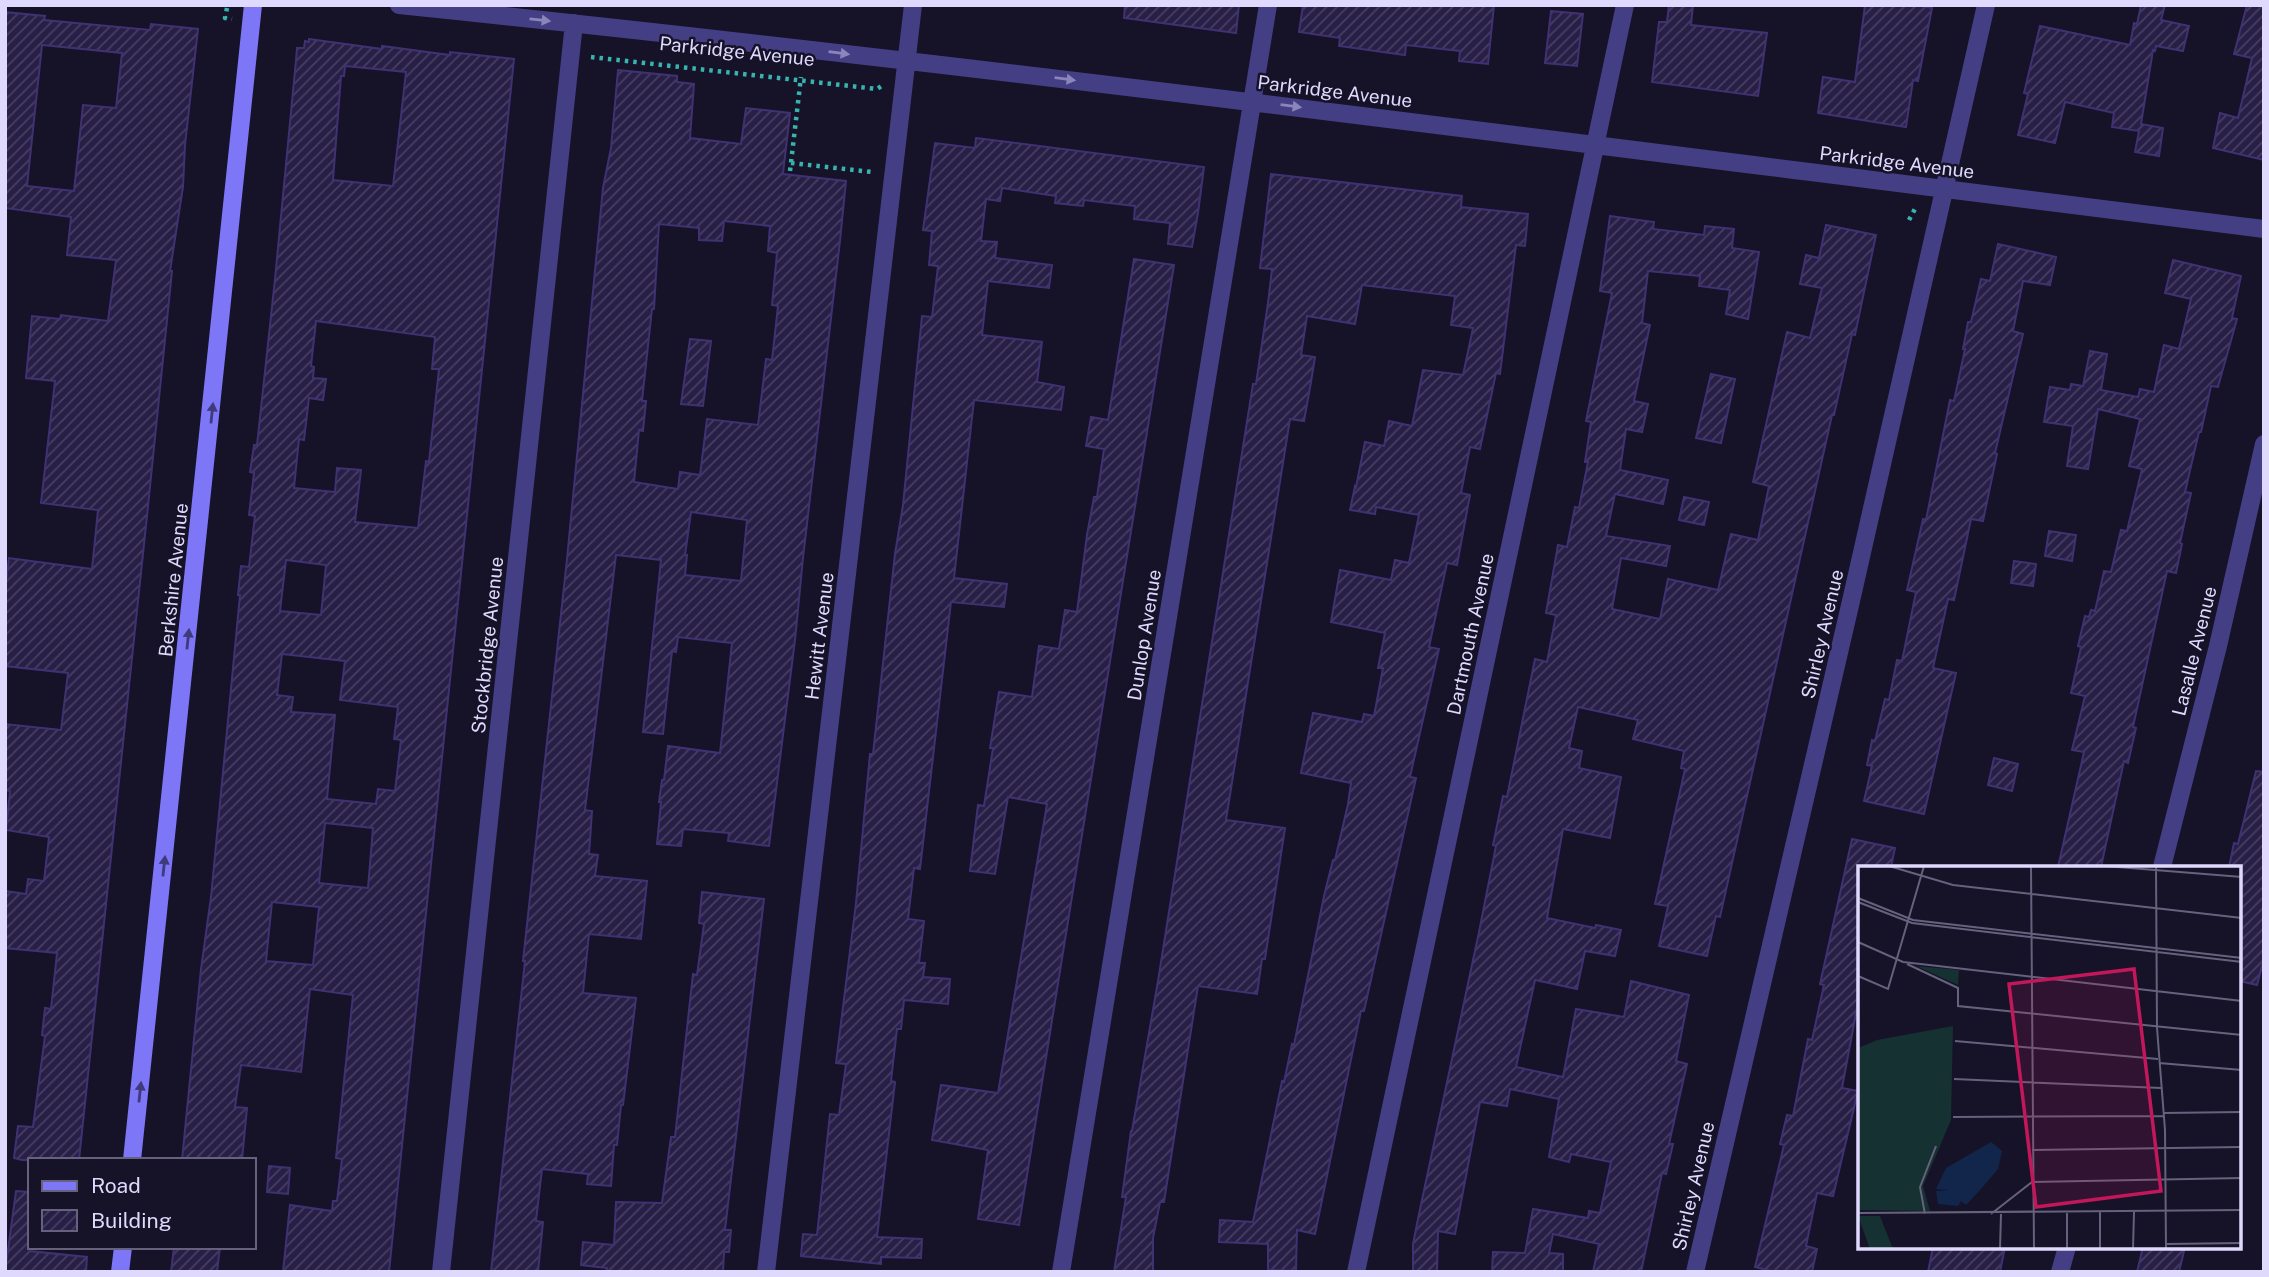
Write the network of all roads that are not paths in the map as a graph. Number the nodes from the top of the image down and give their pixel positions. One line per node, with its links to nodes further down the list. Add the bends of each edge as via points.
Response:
1 (253, 5): 15 (street, Berkshire Avenue, one-way to 1)
2 (399, 5): 7 (street, Parkridge Avenue, one-way to 7)
3 (914, 5): 8 (street, Hewitt Avenue)
4 (1268, 5): 9 (street, Dunlop Avenue)
5 (1625, 5): 10 (street, Dartmouth Avenue)
6 (1986, 5): 11 (street, Shirley Avenue)
7 (574, 23): 8 (street, Parkridge Avenue, one-way to 8); 19 (street, Stockbridge Avenue)
8 (907, 61): 9 (street, Parkridge Avenue, one-way to 9); 20 (street, Hewitt Avenue)
9 (1253, 102): 10 (street, Parkridge Avenue, one-way to 10); 21 (street, Dunlop Avenue)
10 (1595, 145): 11 (street, Parkridge Avenue); 22 (street, Dartmouth Avenue)
11 (1945, 190): 12 (street, Parkridge Avenue); 23 (street, Shirley Avenue)
12 (2264, 229)
13 (2264, 444): 14 (street, Lasalle Avenue)
14 (2162, 866)
15 (132, 1158)
16 (123, 1249): 18 (street)
17 (2066, 1249): 24 (street)
18 (120, 1272)
19 (440, 1272)
20 (766, 1272)
21 (1061, 1272)
22 (1356, 1272)
23 (1695, 1272)
24 (2060, 1272)

